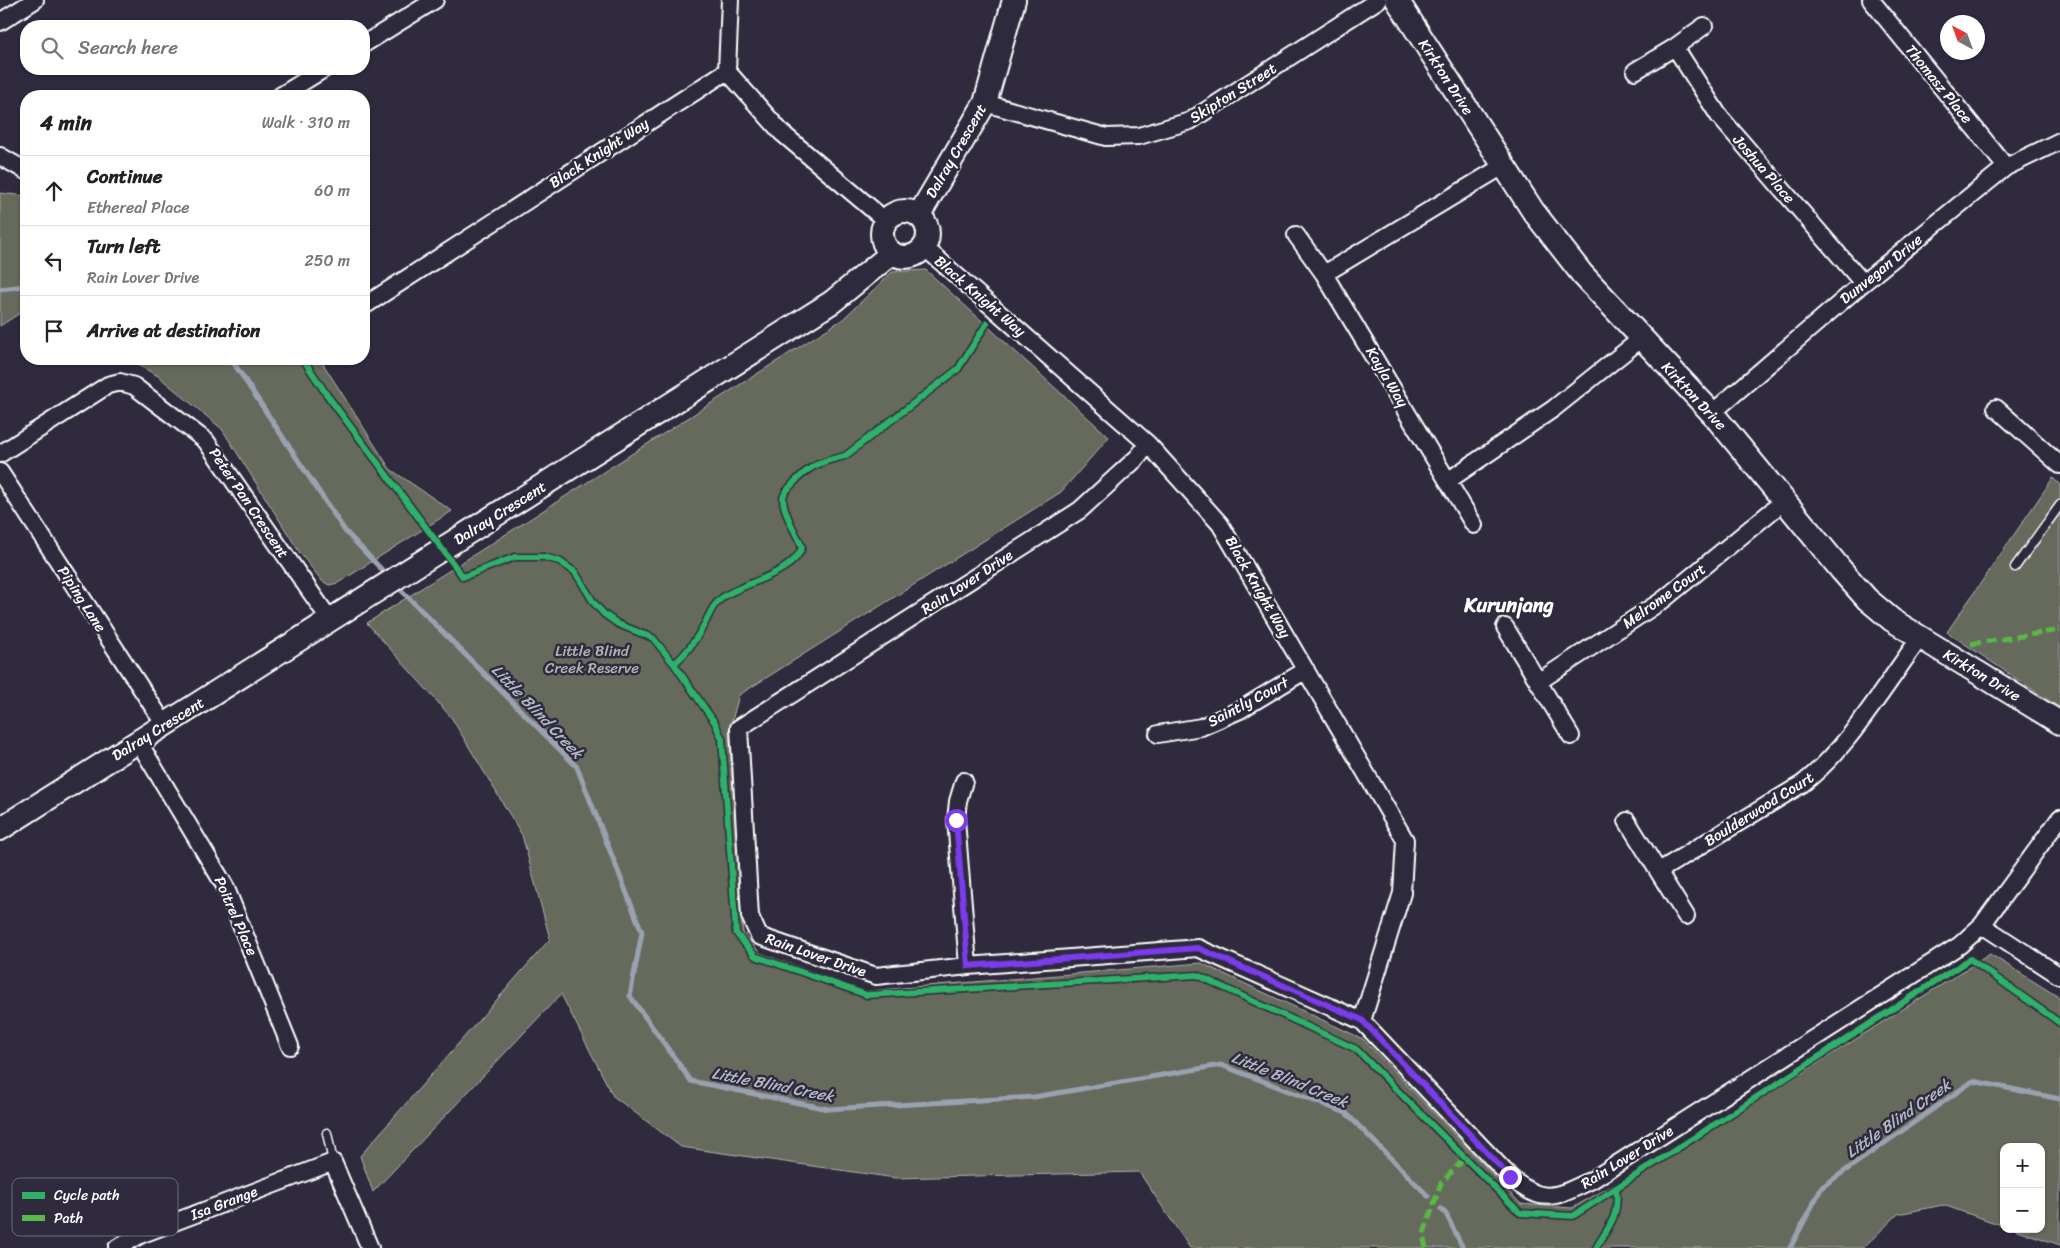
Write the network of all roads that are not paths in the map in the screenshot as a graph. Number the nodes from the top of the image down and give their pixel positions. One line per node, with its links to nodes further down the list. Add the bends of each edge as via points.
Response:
1 (34, 0): 8 (street)
2 (434, 0): 10 (street)
3 (730, 0): 12 (street)
4 (1014, 0): 16 (street, Dalray Crescent)
5 (1378, 0): 16 (street, Skipton Street, via 1190,121 1139,136 1106,137)
6 (1397, 0): 19 (street, Kirkton Drive)
7 (1871, 0): 21 (street, Thomasz Place)
8 (0, 22)
9 (1704, 26): 11 (street)
10 (370, 40)
11 (1675, 47): 13 (street); 28 (street, Joshua Place, via 1719,116)
12 (727, 71): 23 (street, via 782,133); 29 (street, Black Knight Way)
13 (1634, 71)
14 (314, 75): 15 (street)
15 (290, 90)
16 (985, 103): 22 (street, Dalray Crescent)
17 (2060, 141): 21 (street, Dunvegan Drive)
18 (0, 156): 20 (street)
19 (1503, 166): 27 (street); 30 (street, Kirkton Drive, via 1582,274)
20 (20, 168)
21 (2006, 168): 28 (street, Dunvegan Drive)
22 (919, 215): 23 (street, via 898,212); 25 (street, via 927,226)
23 (886, 221): 26 (street, via 882,234)
24 (1296, 235): 27 (street, Kayla Way)
25 (924, 248): 26 (street, via 912,256); 33 (street, Black Knight Way)
26 (892, 253): 42 (street, Dalray Crescent, via 832,302)
27 (1324, 274): 37 (street, Kayla Way)
28 (1862, 283): 32 (street, Dunvegan Drive)
29 (370, 302)
30 (1642, 339): 32 (street, Kirkton Drive); 37 (street, via 1553,408)
31 (1996, 408): 35 (street)
32 (1712, 413): 38 (street, Kirkton Drive)
33 (1148, 444): 45 (street, Black Knight Way, via 1220,524); 59 (street, Rain Lover Drive, via 1080,510 739,728 750,916 759,936 876,976)
34 (0, 454): 42 (street, Peter Pan Crescent, via 108,385 120,382 134,386 206,441)
35 (2060, 465)
36 (0, 472): 48 (street, Piping Lane)
37 (1449, 480): 40 (street, Kayla Way)
38 (1784, 501): 44 (street, Kirkton Drive, via 1867,599); 46 (street, Melrome Court, via 1663,600)
39 (2060, 505): 41 (lane)
40 (1474, 525)
41 (2015, 567)
42 (330, 620): 48 (street, Dalray Crescent)
43 (1505, 627): 46 (street)
44 (1920, 638): 47 (street, Kirkton Drive); 56 (street, Boulderwood Court, via 1821,770)
45 (1306, 670): 49 (street, Saintly Court, via 1240,710 1201,727); 61 (street, Black Knight Way, via 1405,840 1402,893)
46 (1538, 682): 50 (street)
47 (2060, 723)
48 (165, 725): 51 (street, Dalray Crescent)
49 (1158, 734)
50 (1571, 736)
51 (138, 742): 55 (street, Dalray Crescent); 62 (street, Poitrel Place, via 225,886)
52 (964, 780): 59 (street, via 956,820)
53 (2060, 818): 58 (street, Rain Lover Drive)
54 (1627, 821): 56 (street)
55 (0, 829)
56 (1659, 871): 57 (street)
57 (1686, 916)
58 (1982, 925): 60 (street); 61 (street, Rain Lover Drive, via 1960,944 1592,1180 1568,1192 1544,1197 1526,1191 1510,1177)
59 (968, 966): 61 (street, Rain Lover Drive, via 1198,948)
60 (2060, 976)
61 (1362, 1020)
62 (290, 1046)
63 (327, 1133): 64 (lane)
64 (334, 1162): 65 (street, Isa Grange); 68 (street)
65 (178, 1221)
66 (138, 1236): 67 (street, Isa Grange)
67 (117, 1248)
68 (370, 1248)

